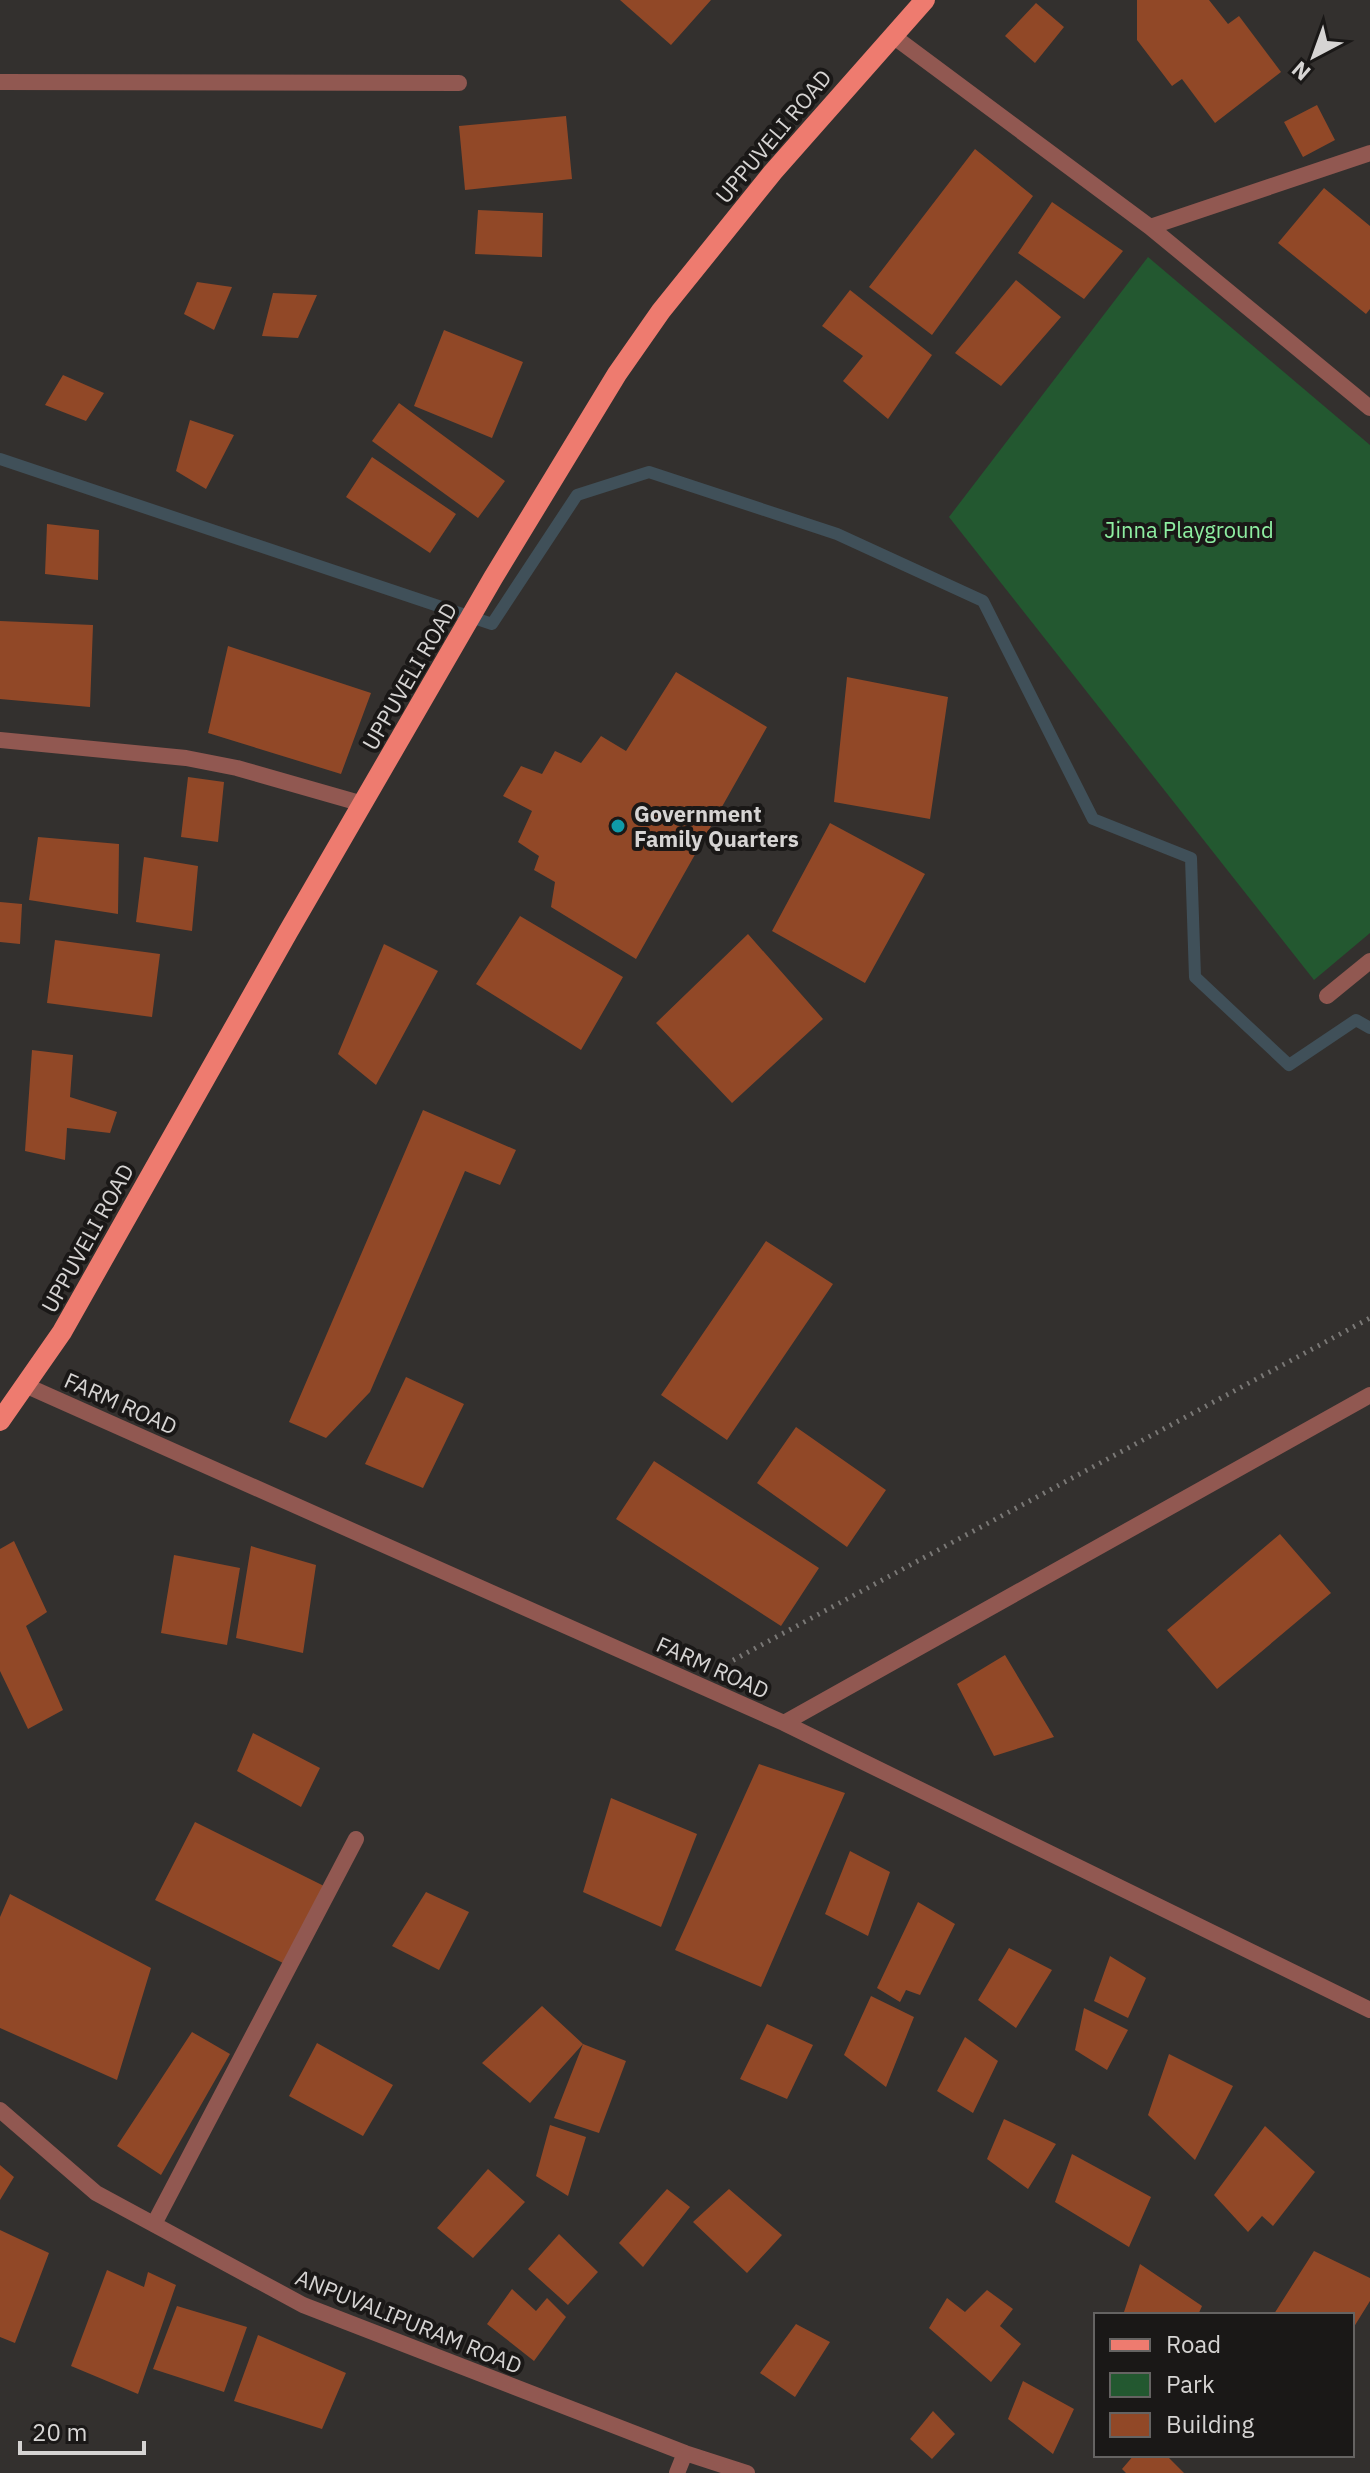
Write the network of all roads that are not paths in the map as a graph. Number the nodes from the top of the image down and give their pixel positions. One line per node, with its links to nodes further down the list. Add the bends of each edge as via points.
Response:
1 (925, 0): 2 (main road, UPPUVELI ROAD)
2 (893, 36): 6 (street); 9 (main road, UPPUVELI ROAD, via 773,172 617,374)
3 (0, 82): 4 (street)
4 (459, 83)
5 (1370, 153): 6 (street)
6 (1150, 227): 7 (street)
7 (1370, 408)
8 (0, 740): 9 (street, via 186,758)
9 (363, 804): 12 (main road, UPPUVELI ROAD)
10 (1370, 961): 11 (street)
11 (1327, 996)
12 (27, 1386): 14 (main road, UPPUVELI ROAD); 15 (street, FARM ROAD)
13 (1370, 1395): 15 (street)
14 (0, 1421)
15 (784, 1723): 17 (street, FARM ROAD)
16 (356, 1839): 19 (street)
17 (1370, 2010)
18 (0, 2110): 19 (street, ANPUVALIPURAM ROAD, via 96,2193)
19 (154, 2224): 20 (street, ANPUVALIPURAM ROAD, via 303,2305)
20 (685, 2453): 21 (street); 22 (street, ANPUVALIPURAM ROAD)
21 (677, 2473)
22 (747, 2473)

